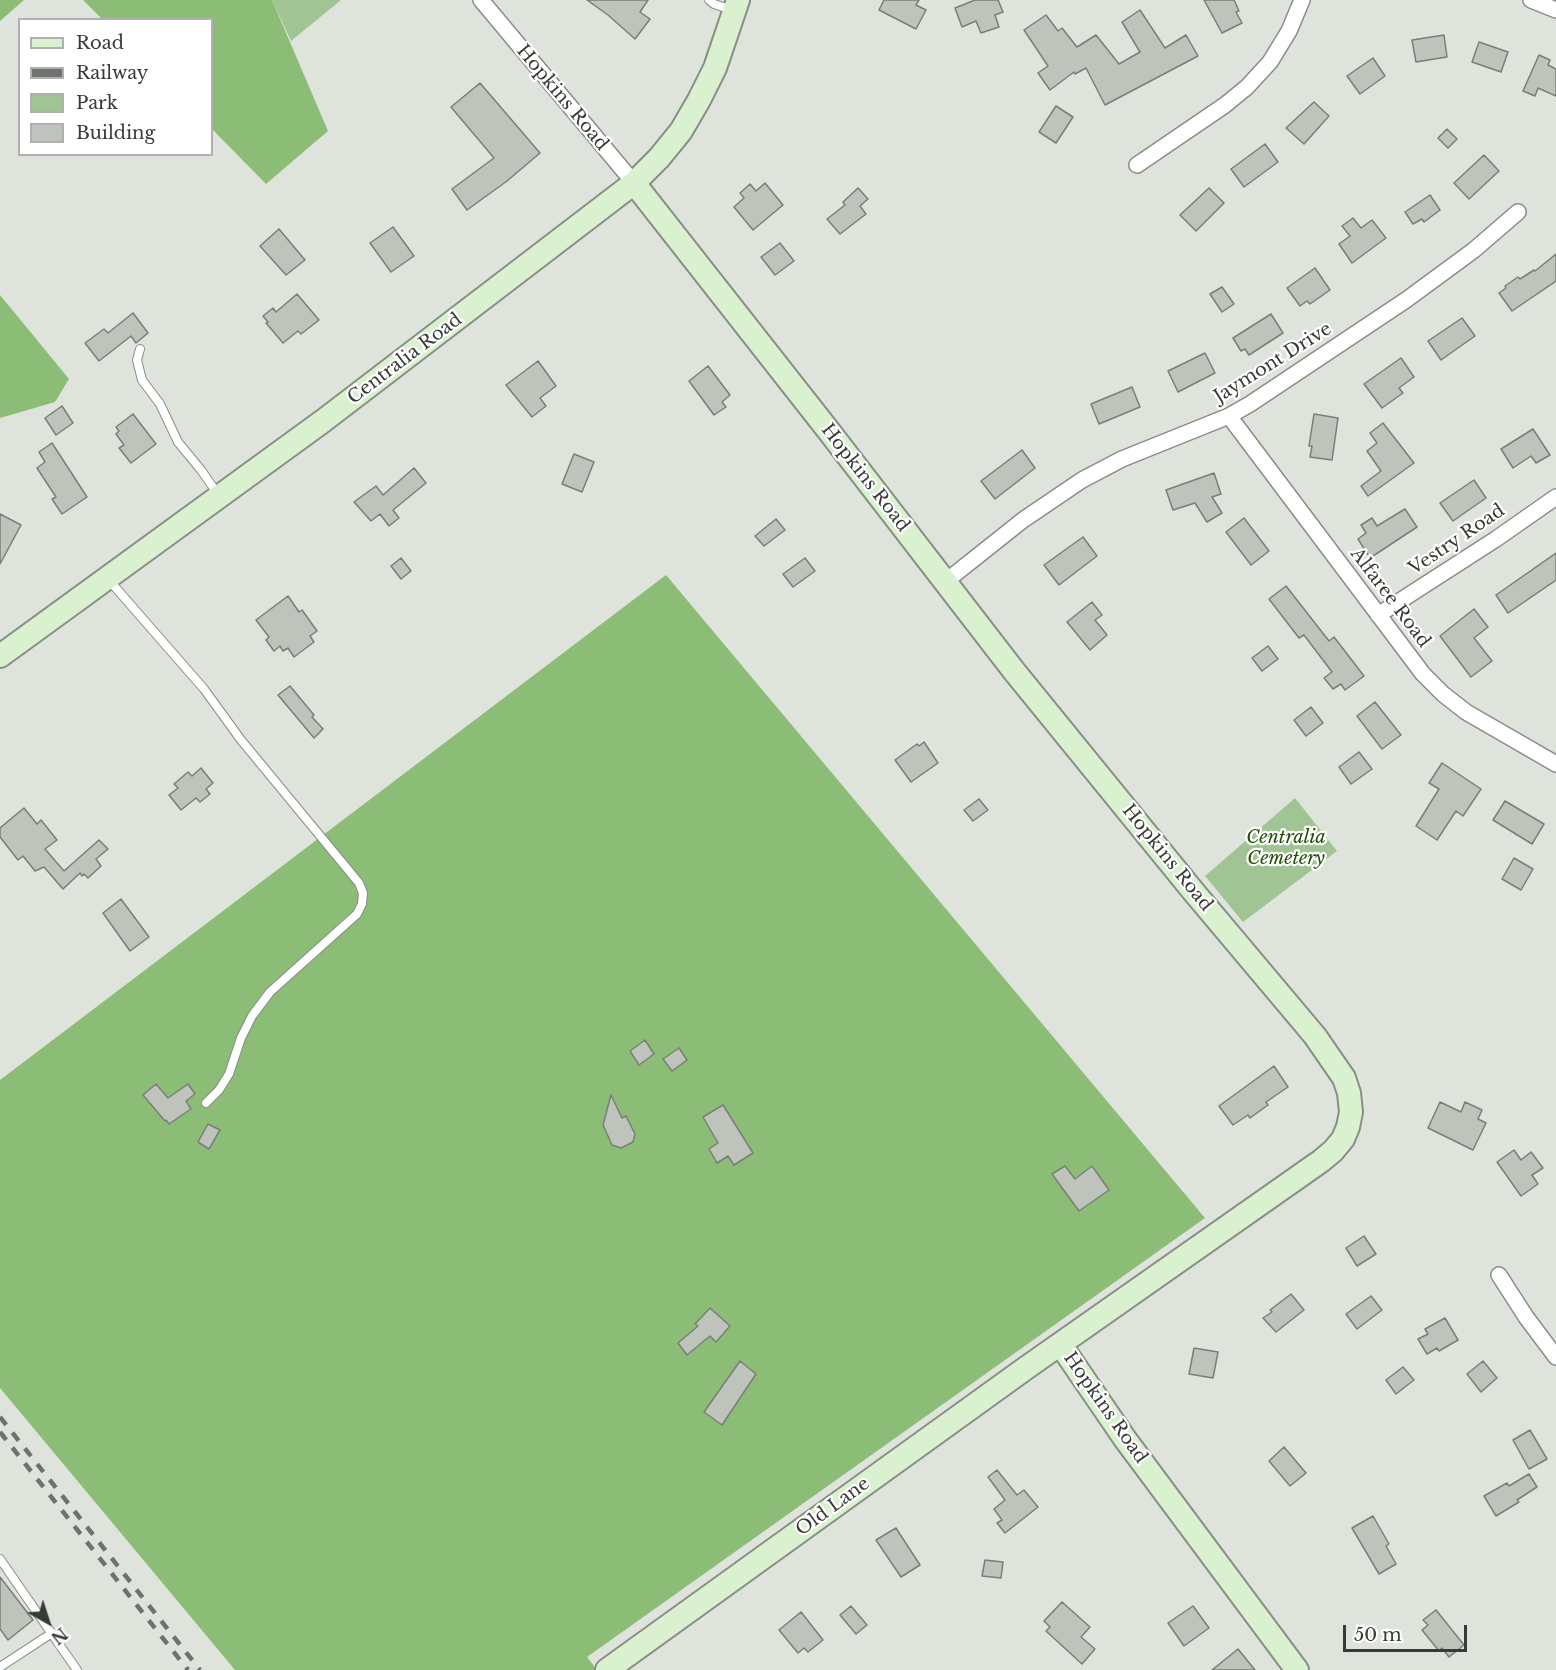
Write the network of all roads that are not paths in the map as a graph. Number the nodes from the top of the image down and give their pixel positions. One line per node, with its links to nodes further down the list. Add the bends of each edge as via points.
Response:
1 (481, 0): 8 (street, Hopkins Road)
2 (708, 0): 5 (lane)
3 (1302, 0): 7 (street, via 1270,62 1247,87)
4 (1532, 0): 6 (street)
5 (736, 5): 8 (main road, Centralia Road, via 715,68 699,100 681,131)
6 (1556, 10)
7 (1137, 165)
8 (634, 183): 12 (main road, Centralia Road); 15 (main road, Hopkins Road)
9 (1518, 212): 11 (street, Jaymont Drive, via 1406,300)
10 (140, 349): 12 (lane, via 137,360 142,380 160,404 178,442)
11 (1228, 416): 15 (street, Jaymont Drive, via 1122,459 1082,480 1037,509); 16 (street, Alfaree Road)
12 (220, 497): 14 (main road, Centralia Road)
13 (1556, 497): 16 (street, Vestry Road)
14 (107, 578): 17 (main road, Centralia Road); 19 (lane, via 204,689 363,893 357,914 270,992 252,1016 229,1074)
15 (945, 582): 21 (main road, Hopkins Road, via 1315,1036 1344,1078 1349,1093 1348,1127 1333,1151)
16 (1378, 615): 18 (street, Alfaree Road, via 1443,694 1466,712)
17 (2, 650)
18 (1556, 764)
19 (206, 1103)
20 (1499, 1275): 22 (street)
21 (1060, 1344): 27 (main road, Old Lane); 28 (main road, Hopkins Road, via 1125,1439)
22 (1556, 1357)
23 (0, 1559): 24 (lane)
24 (52, 1633): 25 (lane); 26 (lane)
25 (0, 1667)
26 (77, 1670)
27 (607, 1670)
28 (1298, 1670)

